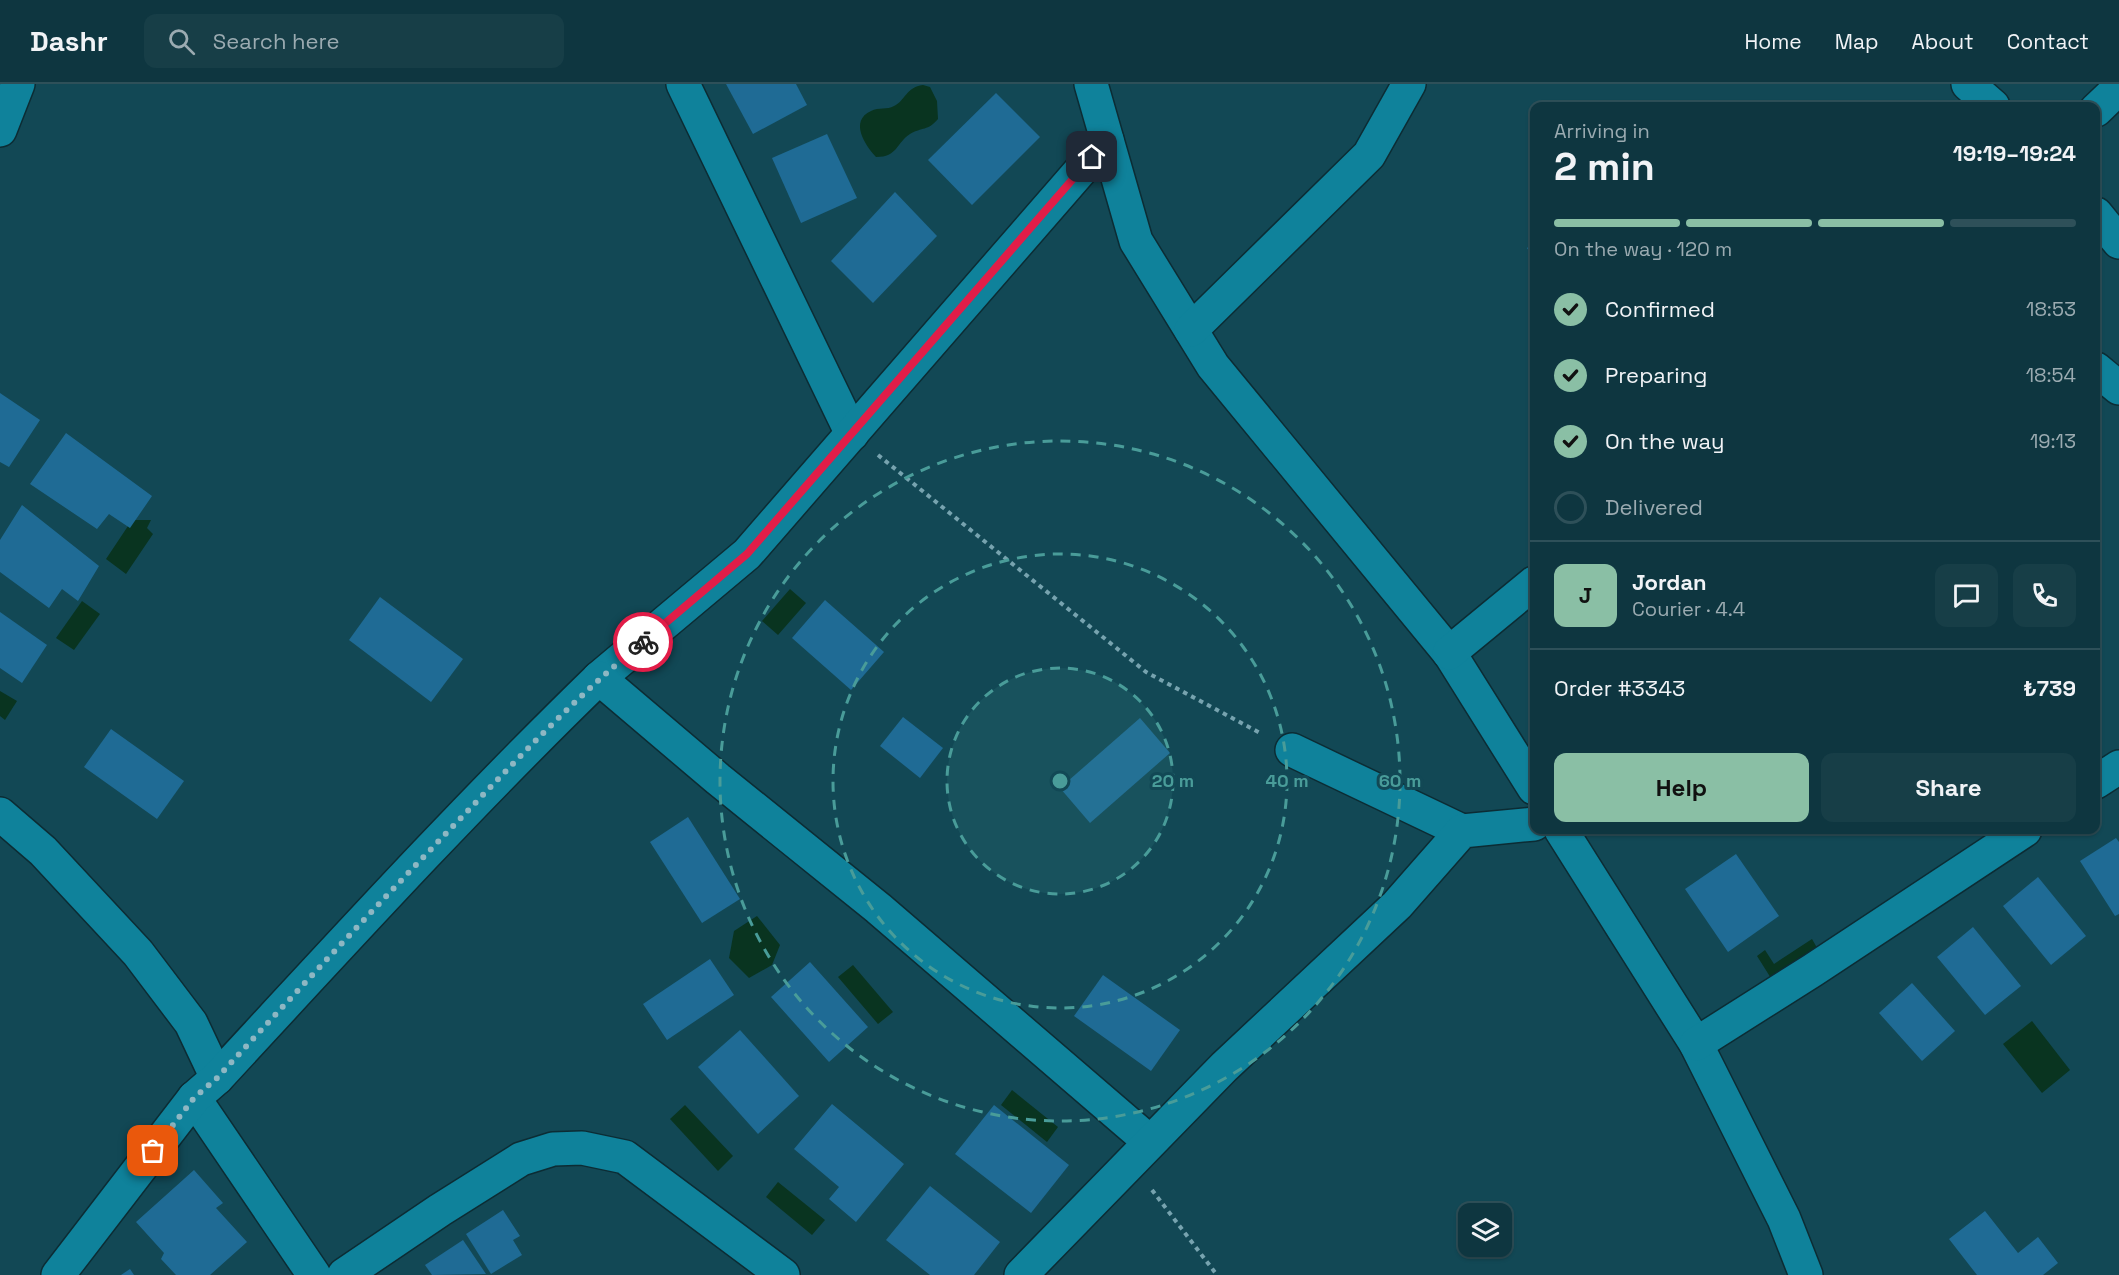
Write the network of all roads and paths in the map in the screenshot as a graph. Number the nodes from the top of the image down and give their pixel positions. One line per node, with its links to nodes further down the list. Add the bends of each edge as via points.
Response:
1 (18, 84): 9 (street)
2 (683, 84): 16 (street)
3 (1091, 84): 10 (street)
4 (1409, 84): 13 (street, via 1369,155)
5 (1968, 84): 7 (street)
6 (2119, 88): 8 (street)
7 (1988, 102)
8 (2100, 106)
9 (0, 130)
10 (1107, 140): 13 (street, via 1136,241); 16 (street)
11 (2100, 219): 12 (street)
12 (2119, 242)
13 (1191, 330): 18 (street, via 1213,366)
14 (2100, 372): 15 (street)
15 (2119, 388)
16 (852, 434): 19 (street, via 747,554); 20 (path, via 1146,672)
17 (1530, 586): 18 (street)
18 (1449, 653): 23 (street)
19 (599, 678): 30 (street, via 534,741); 31 (street, via 878,908)
20 (1292, 750): 26 (street)
21 (2119, 767): 22 (street)
22 (2100, 780)
23 (1530, 782)
24 (0, 814): 30 (street, via 43,851 138,953 191,1023)
25 (1530, 824): 26 (street)
26 (1461, 831): 31 (street, via 1397,905)
27 (1564, 834): 29 (street)
28 (2019, 834): 29 (street)
29 (1696, 1044): 38 (street, via 1784,1219)
30 (205, 1088): 32 (street); 33 (street)
31 (1139, 1152): 36 (street); 37 (path, via 1171,1213)
32 (58, 1275)
33 (314, 1275)
34 (344, 1275): 35 (street, via 521,1159 553,1149 582,1148 625,1157)
35 (783, 1275)
36 (1021, 1275)
37 (1217, 1275)
38 (1806, 1275)

